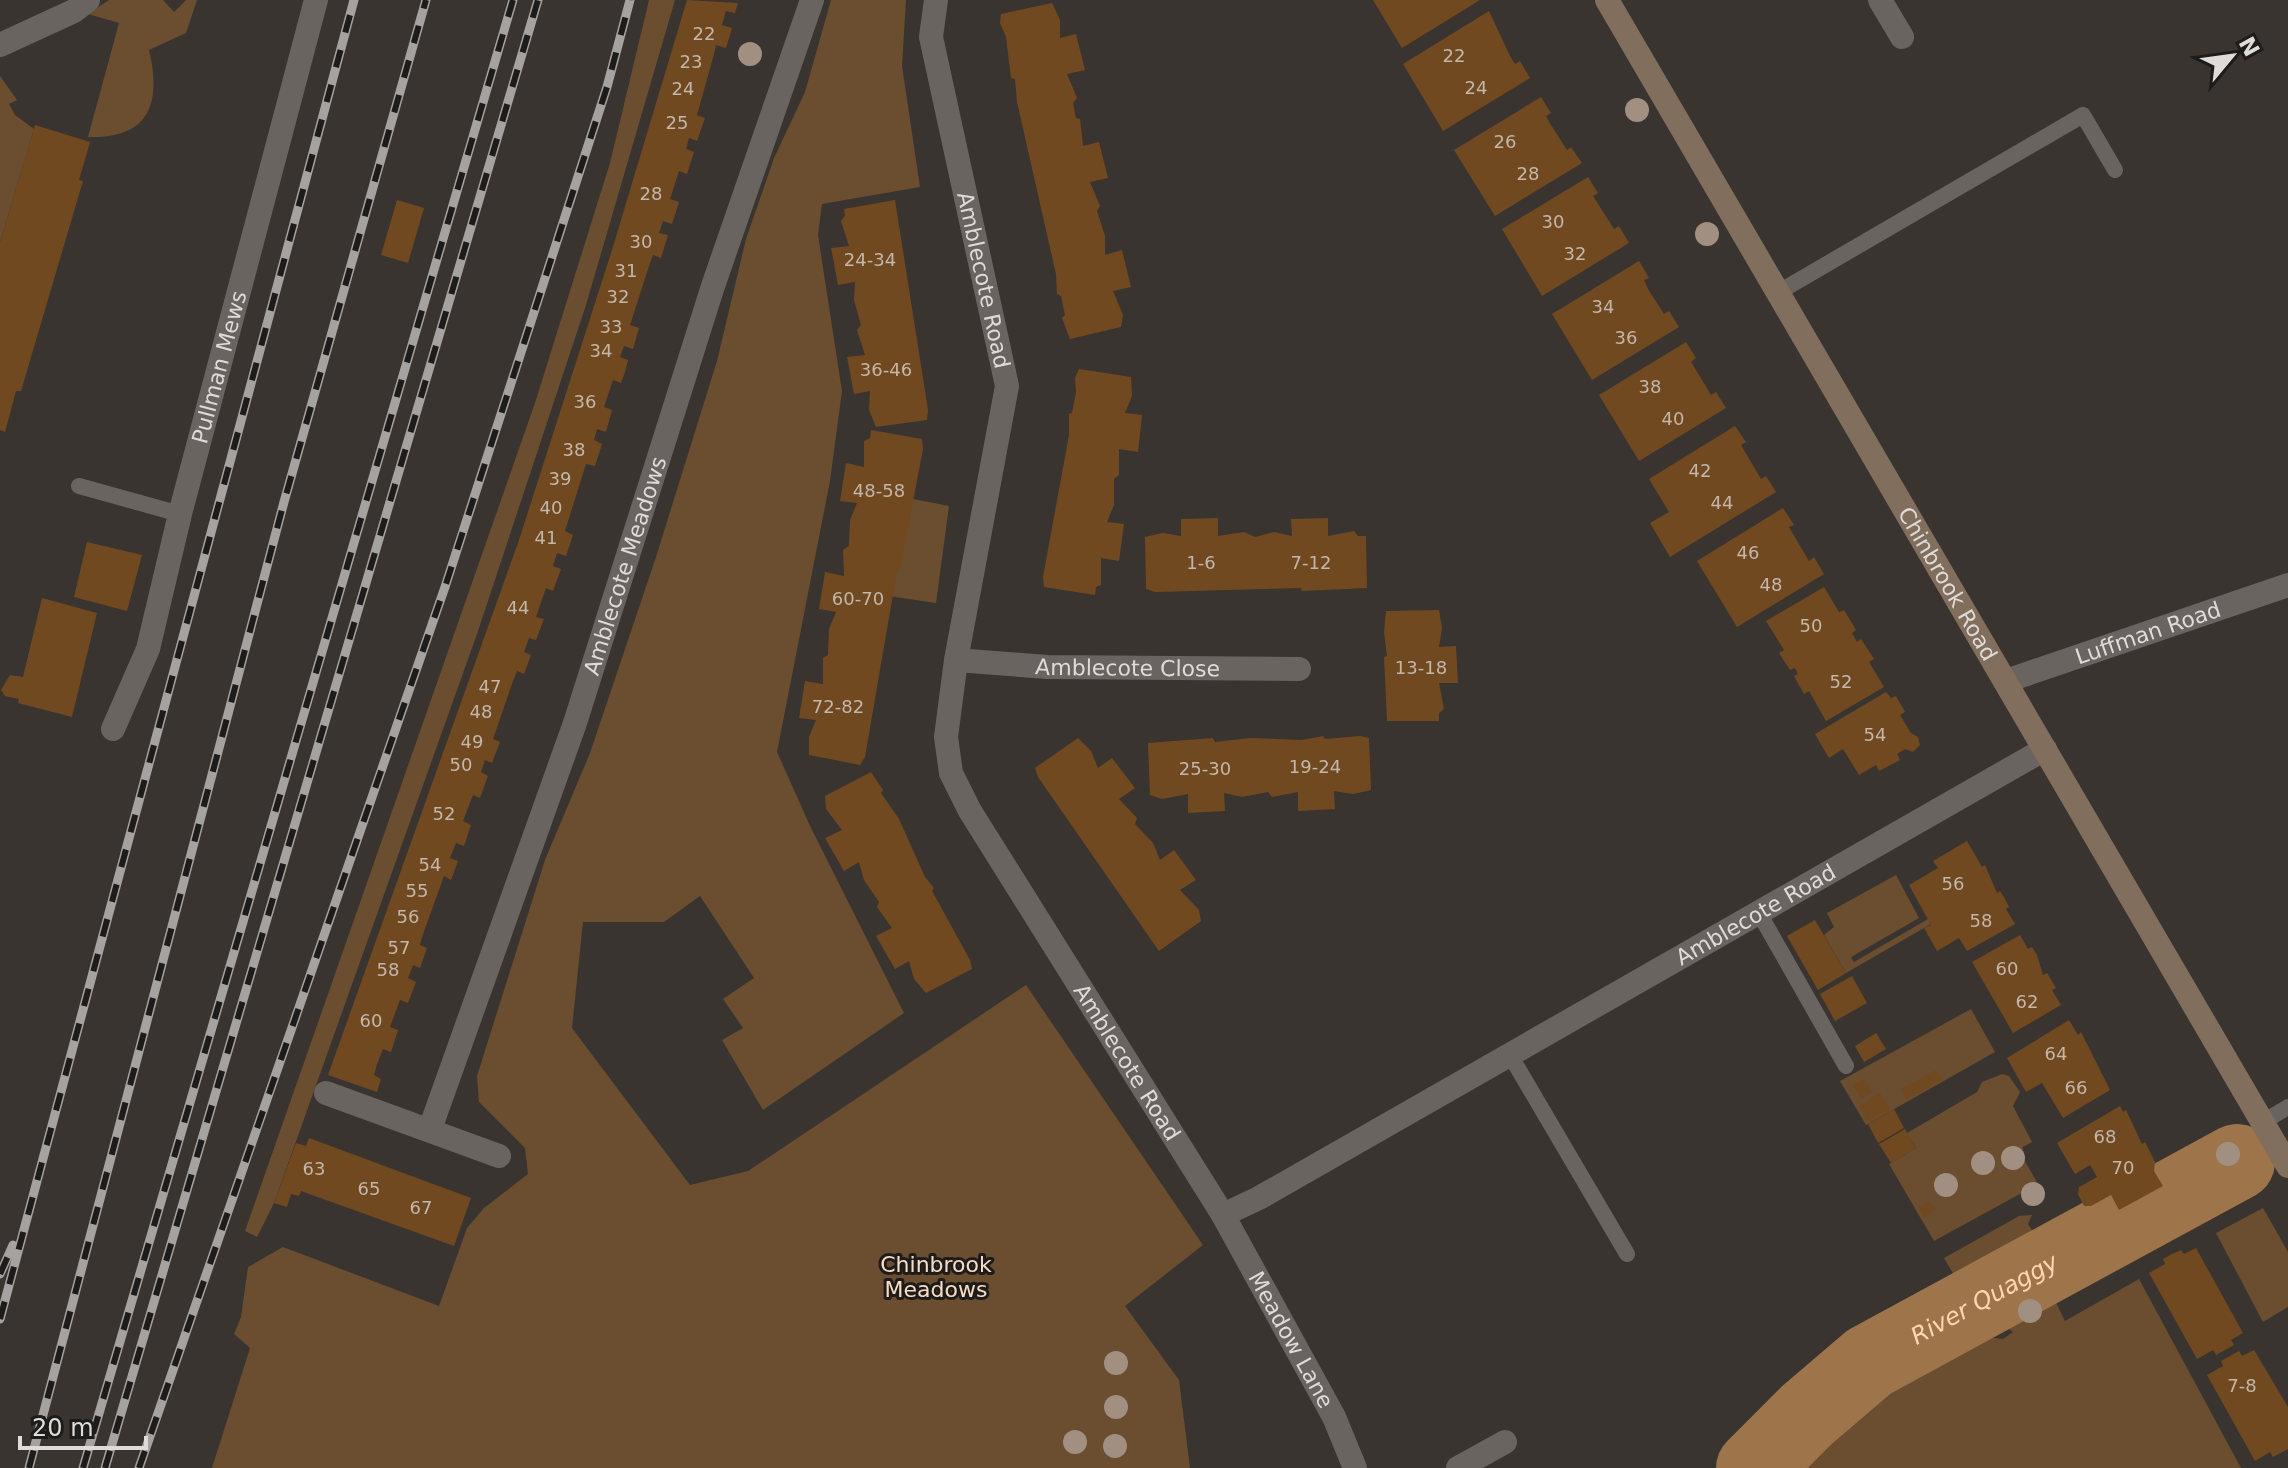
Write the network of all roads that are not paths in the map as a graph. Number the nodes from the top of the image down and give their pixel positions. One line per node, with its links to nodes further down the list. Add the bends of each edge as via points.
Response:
1 (88, 0): 8 (street)
2 (316, 0): 12 (street, Pullman Mews)
3 (812, 0): 25 (street, Amblecote Meadows, via 713,286 575,723)
4 (936, 0): 14 (street, Amblecote Road, via 931,37 1007,386)
5 (1607, 0): 10 (main road, Chinbrook Road)
6 (1880, 0): 7 (street)
7 (1902, 37)
8 (0, 45)
9 (2115, 170): 10 (lane, via 2083,115)
10 (1777, 293): 16 (main road, Chinbrook Road)
11 (79, 486): 12 (lane)
12 (180, 514): 17 (street, Pullman Mews, via 148,649)
13 (2288, 585): 16 (street, Luffman Road)
14 (956, 660): 15 (street, Amblecote Close, via 1047,667); 28 (street, Amblecote Road, via 946,751 958,789)
15 (1299, 669)
16 (2006, 681): 18 (main road, Chinbrook Road)
17 (113, 729)
18 (2045, 749): 19 (street, Amblecote Road); 24 (main road, Chinbrook Road)
19 (1759, 913): 20 (street, Amblecote Road); 21 (lane)
20 (1510, 1055): 28 (street, Amblecote Road); 29 (lane)
21 (1846, 1066)
22 (326, 1093): 25 (street)
23 (2288, 1107): 24 (lane)
24 (2263, 1122): 27 (main road, Chinbrook Road)
25 (430, 1129): 26 (street)
26 (499, 1156)
27 (2288, 1166)
28 (1223, 1215): 31 (street, Meadow Lane, via 1334,1417)
29 (1627, 1254)
30 (1505, 1442): 32 (street)
31 (1355, 1468)
32 (1458, 1468)

